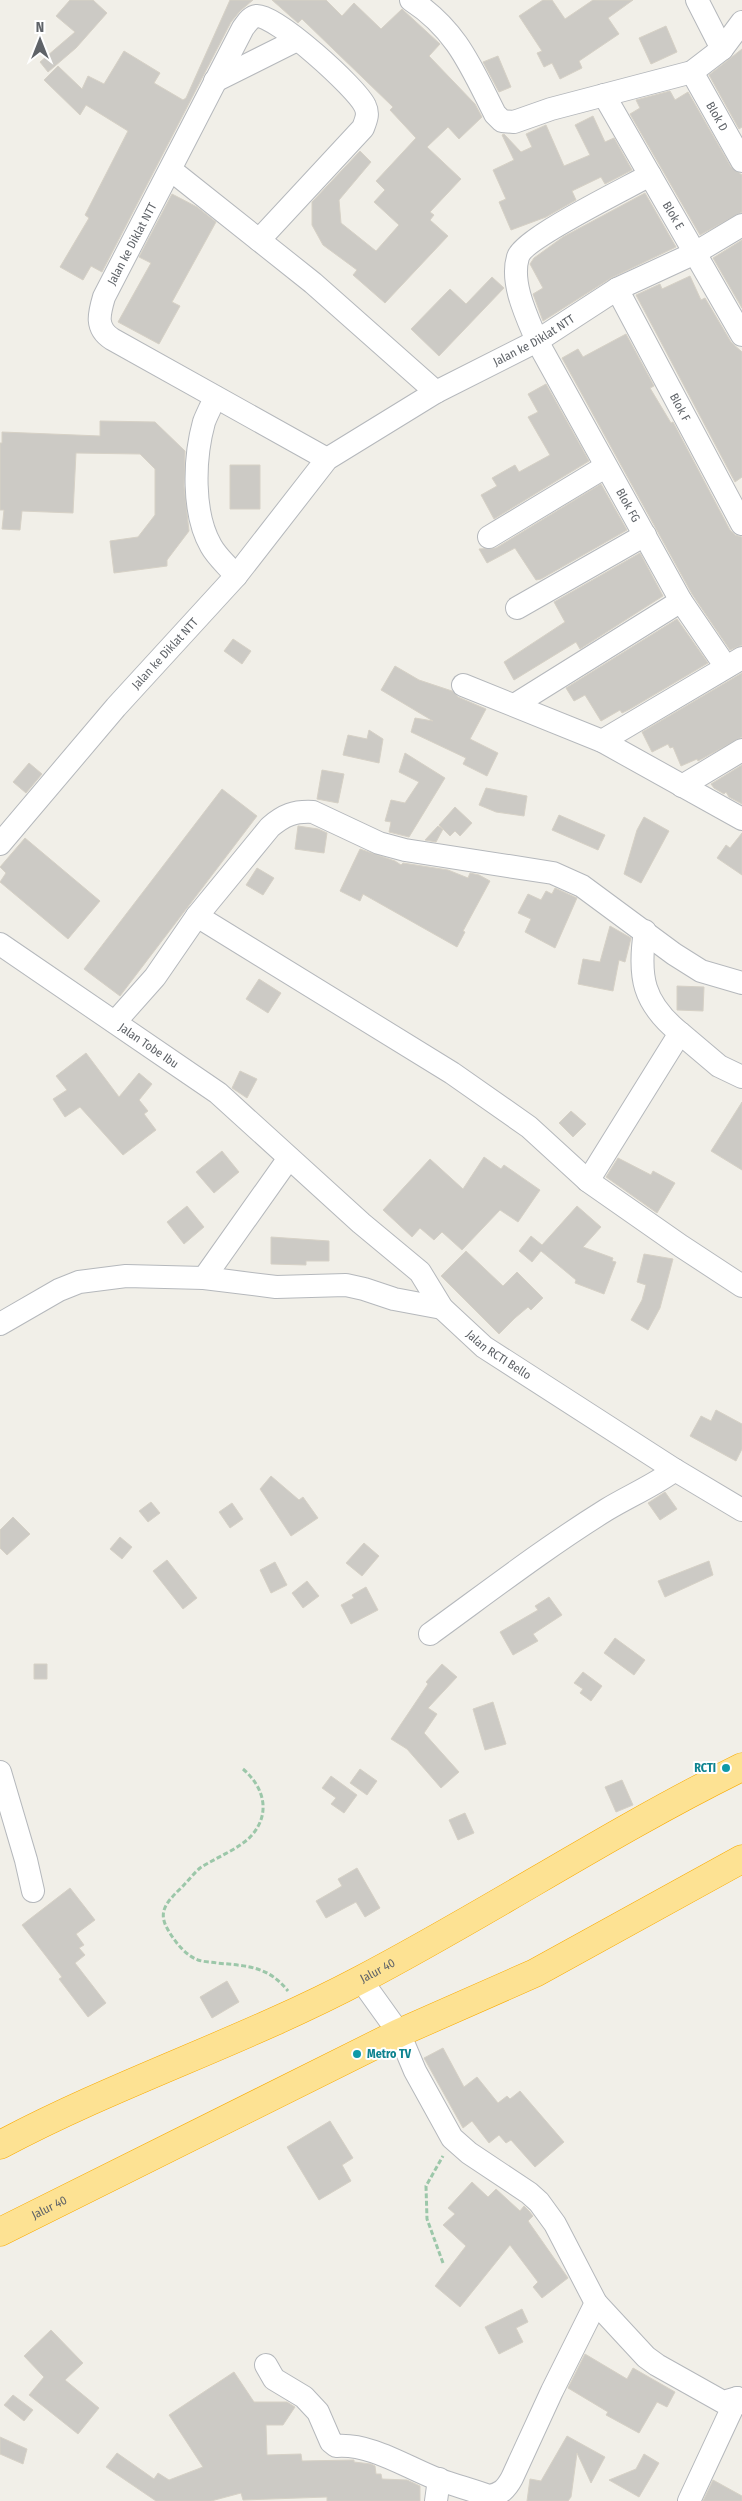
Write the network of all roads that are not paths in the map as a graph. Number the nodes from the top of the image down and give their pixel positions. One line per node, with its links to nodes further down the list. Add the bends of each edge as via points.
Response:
1 (411, 0): 8 (street, via 446,28 502,121 514,122)
2 (697, 0): 5 (street)
3 (742, 22): 5 (street)
4 (297, 40): 7 (street); 7 (street, via 268,20 257,16 250,19); 13 (street, via 320,57 358,94 367,115 363,128)
5 (722, 49): 6 (street)
6 (692, 72): 8 (street); 9 (street, Blok D)
7 (215, 81): 10 (street)
8 (604, 95): 11 (street, Blok E)
9 (742, 160)
10 (171, 170): 13 (street); 19 (street, Jalan ke Diklat NTT, via 104,297 100,326 112,339)
11 (650, 175): 14 (street, Blok E); 17 (street, Blok FG, via 545,233 521,252 518,282)
12 (742, 225): 14 (street, Jalan ke Diklat NTT)
13 (259, 240): 18 (street)
14 (695, 253): 15 (street, Jalan ke Diklat NTT); 16 (street, Blok E)
15 (617, 289): 17 (street, Jalan ke Diklat NTT); 22 (street, Blok F)
16 (742, 335)
17 (536, 342): 18 (street, Jalan ke Diklat NTT); 21 (street, Blok FG)
18 (436, 392): 20 (street, Jalan ke Diklat NTT)
19 (215, 397): 20 (street, Jalan ke Diklat NTT); 25 (street, via 204,422 198,465 198,504 202,526 211,547)
20 (327, 459): 25 (street, Jalan ke Diklat NTT)
21 (605, 467): 23 (street, Blok FG); 24 (street)
22 (739, 513)
23 (645, 536): 26 (street, Blok FG); 27 (street)
24 (489, 537)
25 (236, 576): 35 (street, Jalan ke Diklat NTT, via 116,707)
26 (681, 601): 28 (street, Blok FG); 30 (street)
27 (517, 608)
28 (734, 662): 31 (street)
29 (463, 685): 30 (street)
30 (516, 704): 31 (street)
31 (602, 741): 33 (street)
32 (742, 750): 33 (street)
33 (682, 786): 34 (street)
34 (742, 819)
35 (0, 844)
36 (197, 916): 37 (street, via 270,827 284,815 303,811 318,814 379,843 405,850 568,878); 40 (street, via 155,976); 44 (street, via 452,1073 529,1127)
37 (645, 931): 39 (street, via 701,971); 41 (street, via 641,960 653,1007)
38 (0, 944): 40 (street, Jalan Tobe Ibu)
39 (742, 983)
40 (115, 1022): 43 (street, Jalan Tobe Ibu, via 218,1094)
41 (680, 1033): 42 (street, via 719,1066); 44 (street)
42 (742, 1077)
43 (289, 1158): 45 (street); 47 (street, Jalan RCTI Bello, via 420,1272)
44 (588, 1181): 46 (street)
45 (204, 1278): 47 (street, via 276,1287 346,1285); 48 (street, via 126,1276 79,1282)
46 (742, 1286)
47 (442, 1308): 49 (street, Jalan RCTI Bello, via 484,1347)
48 (0, 1324)
49 (675, 1470): 50 (street, Jalan RCTI Bello); 51 (street, via 651,1487 607,1509)
50 (738, 1501)
51 (430, 1634)
52 (742, 1767): 56 (highway, Jalur 40)
53 (0, 1772): 55 (street)
54 (742, 1858): 57 (highway, Jalur 40, via 535,1973)
55 (33, 1891)
56 (361, 1980): 57 (street); 58 (highway, Jalur 40, via 45,2121)
57 (399, 2033): 59 (highway, Jalur 40); 60 (street, via 415,2071 452,2138 468,2153 539,2202 555,2224)
58 (0, 2145)
59 (0, 2232)
60 (596, 2303): 62 (street, via 646,2357); 63 (street, via 506,2488 489,2496)
61 (266, 2364): 63 (street, via 274,2379 304,2397 318,2412 331,2442 336,2446 365,2449)
62 (736, 2397): 64 (street)
63 (437, 2490)
64 (690, 2501)

